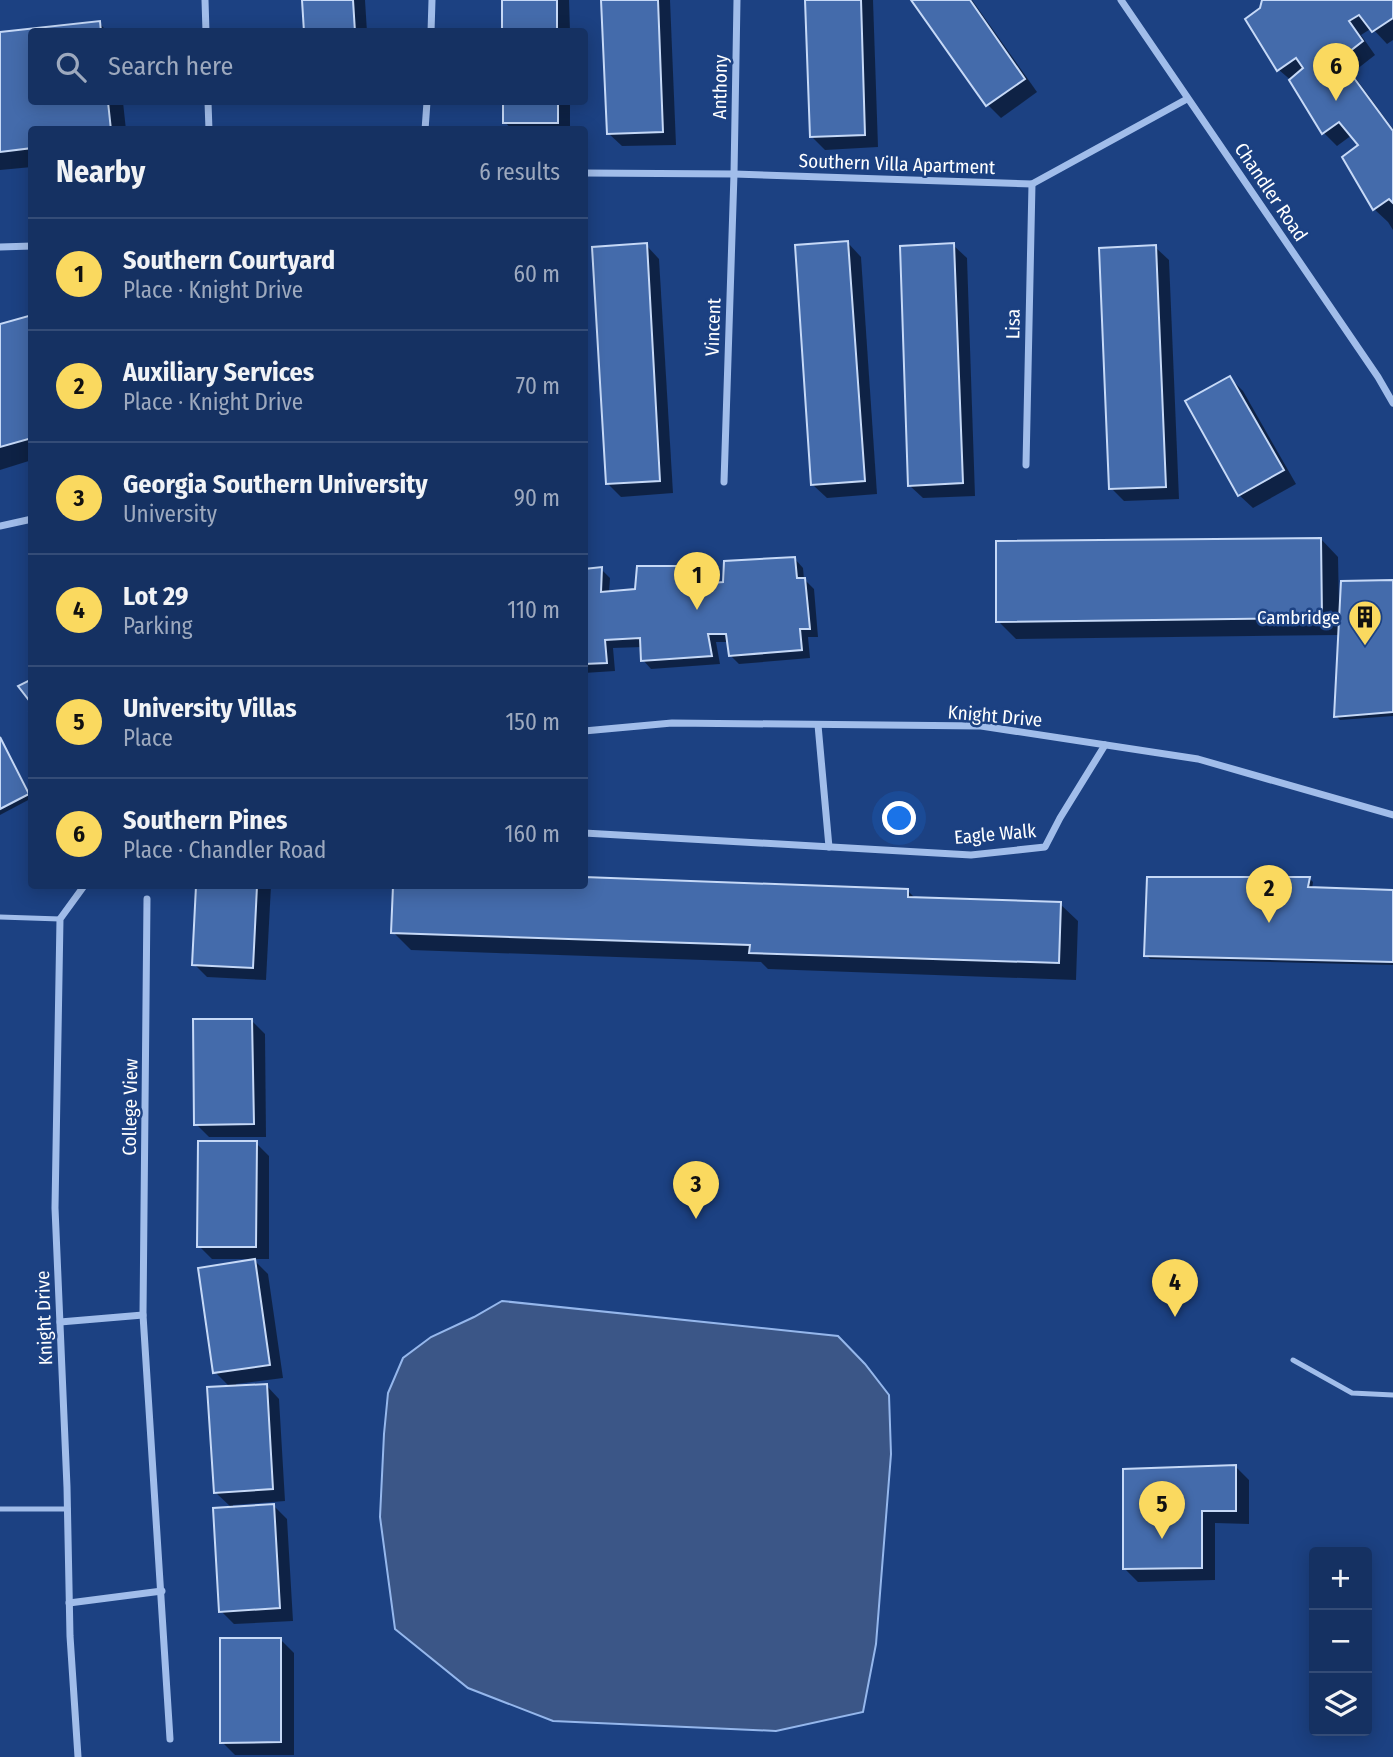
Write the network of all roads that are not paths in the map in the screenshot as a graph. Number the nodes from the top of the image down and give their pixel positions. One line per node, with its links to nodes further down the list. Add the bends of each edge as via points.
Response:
1 (205, 0): 5 (street)
2 (432, 0): 6 (street)
3 (737, 0): 13 (street, Anthony)
4 (1121, 0): 7 (street, Chandler Road)
5 (206, 28)
6 (430, 28)
7 (1188, 99): 14 (street); 17 (street, Chandler Road)
8 (208, 105): 10 (street)
9 (426, 105): 11 (street)
10 (209, 126)
11 (425, 126)
12 (588, 173): 13 (street, Southern Villa Apartment)
13 (734, 174): 14 (street, Southern Villa Apartment); 19 (street, Vincent)
14 (1031, 184): 18 (street, Lisa)
15 (28, 246): 16 (street)
16 (0, 247)
17 (1393, 403)
18 (1026, 465)
19 (724, 482)
20 (28, 520): 21 (street)
21 (0, 526)
22 (818, 725): 23 (street, Knight Drive, via 672,723); 24 (street, Knight Drive, via 981,726); 27 (street)
23 (588, 731)
24 (1105, 745): 25 (street, Knight Drive, via 1198,759); 27 (street, Eagle Walk, via 1045,847 971,855)
25 (1393, 815)
26 (588, 834): 27 (street, Eagle Walk)
27 (829, 847)
28 (82, 889): 31 (street)
29 (147, 899): 32 (street, College View)
30 (0, 917): 31 (lane)
31 (60, 919): 33 (street, Knight Drive, via 55,1208)
32 (143, 1315): 33 (street); 38 (street, College View)
33 (60, 1322): 37 (street, Knight Drive)
34 (1293, 1360): 35 (lane, via 1352,1393)
35 (1393, 1395)
36 (0, 1509): 37 (lane)
37 (68, 1509): 39 (street, Knight Drive)
38 (162, 1591): 39 (street); 40 (street, College View)
39 (69, 1603): 41 (street, Knight Drive)
40 (170, 1739)
41 (78, 1757)

